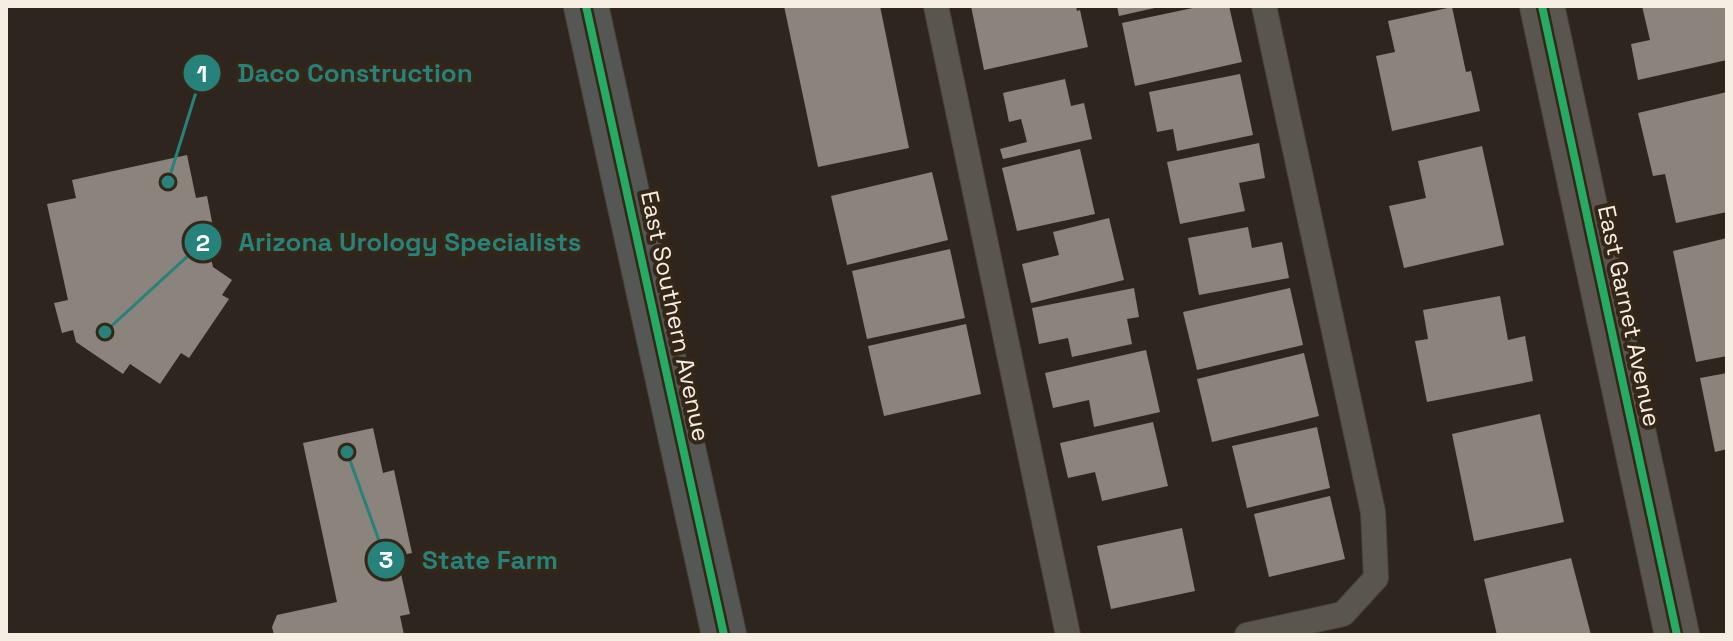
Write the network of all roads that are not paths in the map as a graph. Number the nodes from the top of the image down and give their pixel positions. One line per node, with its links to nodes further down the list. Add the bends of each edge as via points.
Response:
1 (586, 6): 6 (main road, East Southern Avenue)
2 (936, 6): 7 (lane)
3 (1264, 6): 5 (lane, via 1373,512 1376,578 1343,614)
4 (1542, 6): 9 (street, East Garnet Avenue)
5 (1280, 632): 8 (lane)
6 (724, 635)
7 (1068, 635)
8 (1247, 635)
9 (1677, 635)

